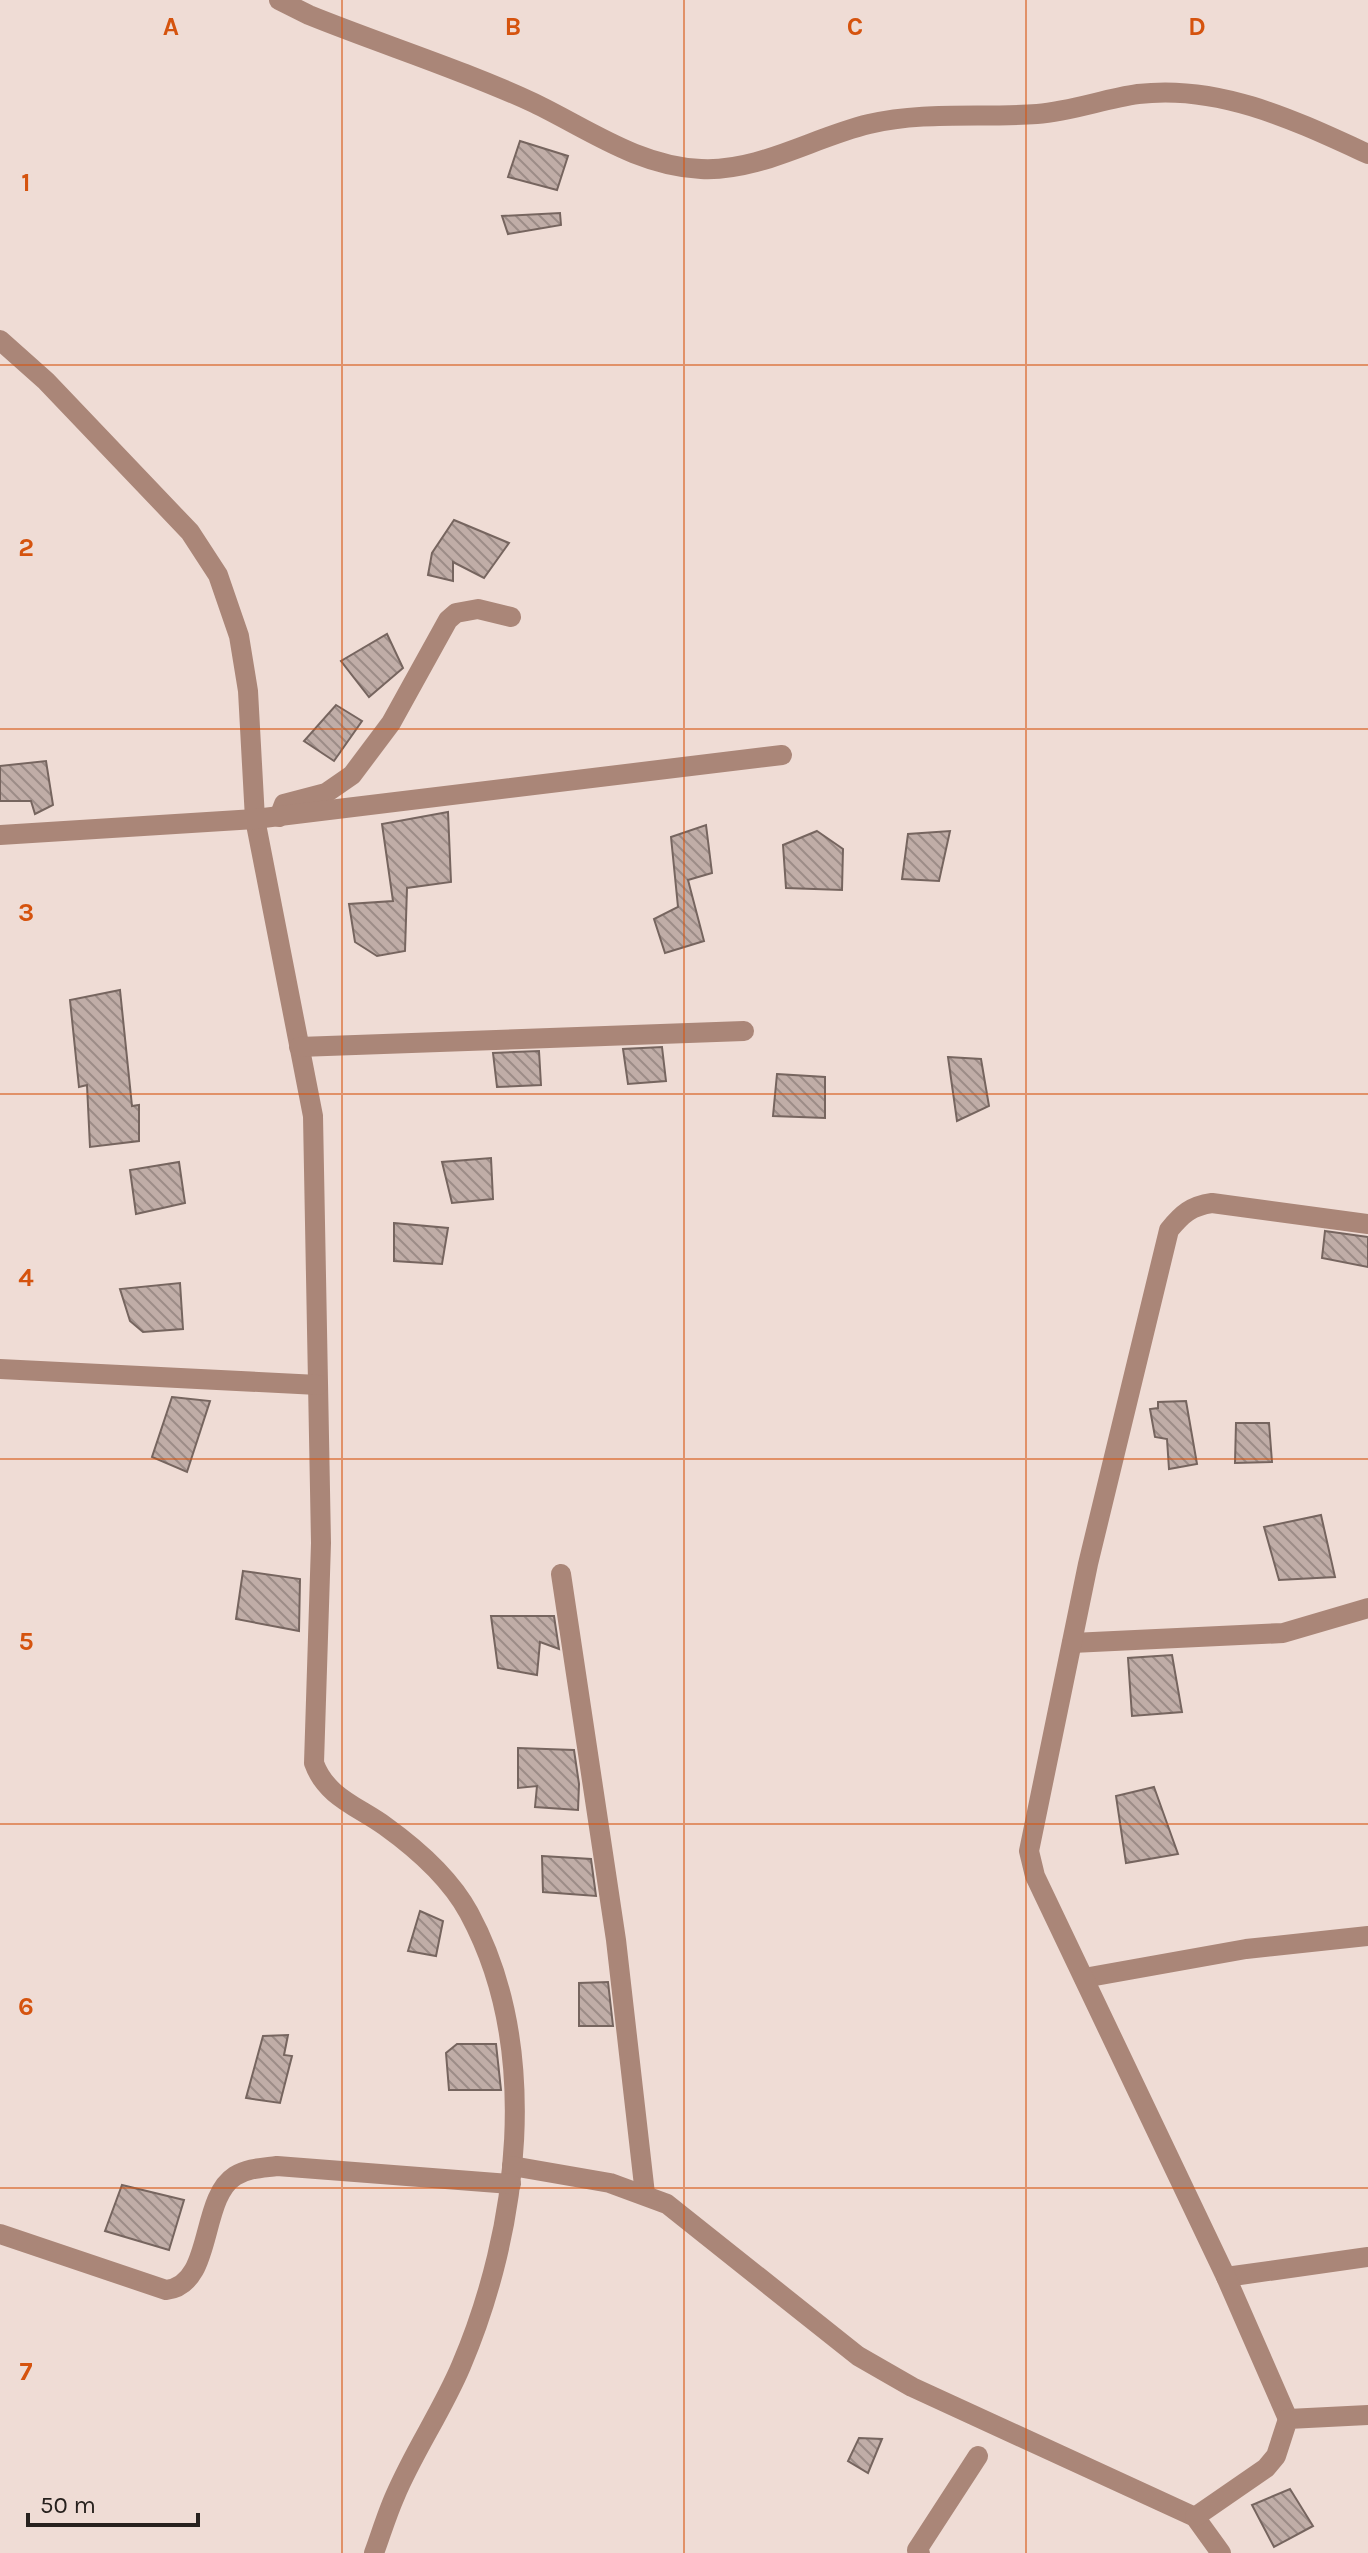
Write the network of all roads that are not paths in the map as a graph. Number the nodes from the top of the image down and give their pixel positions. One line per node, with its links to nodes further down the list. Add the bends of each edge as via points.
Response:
1 (279, 0): 2 (street, via 535,104 622,149 700,169 736,167 869,124 918,117 1037,114 1137,94 1240,103 1292,119)
2 (1368, 154)
3 (0, 340): 7 (street, via 136,471 190,532 218,575 239,636 248,691)
4 (511, 617): 6 (street, via 478,609 456,613 391,723 352,775 326,793 284,804)
5 (782, 755): 6 (street)
6 (279, 817): 7 (street)
7 (255, 819): 8 (street); 10 (street)
8 (0, 835)
9 (744, 1031): 10 (street)
10 (299, 1047): 13 (street, via 313,1129)
11 (1368, 1224): 16 (street, via 1212,1203 1195,1205 1169,1230)
12 (0, 1369): 13 (street)
13 (318, 1385): 19 (street, via 321,1543 314,1763 336,1795 411,1846 453,1888 469,1914 497,1979 509,2024)
14 (561, 1574): 20 (street, via 616,1940)
15 (1368, 1608): 16 (street, via 1283,1633)
16 (1072, 1643): 18 (street, via 1030,1864)
17 (1368, 1936): 18 (street, via 1246,1949)
18 (1084, 1978): 23 (street)
19 (511, 2175): 20 (street, via 610,2183); 21 (street, via 248,2169 223,2189 191,2277 166,2290); 29 (street, via 485,2304 460,2369 395,2495)
20 (645, 2194): 27 (street, via 713,2238 858,2356 912,2387)
21 (0, 2234)
22 (1368, 2257): 23 (street)
23 (1226, 2277): 25 (street)
24 (1368, 2415): 25 (street)
25 (1288, 2419): 27 (street, via 1276,2456 1266,2468)
26 (978, 2456): 28 (street)
27 (1195, 2517): 30 (street)
28 (918, 2552)
29 (374, 2553)
30 (1221, 2553)

